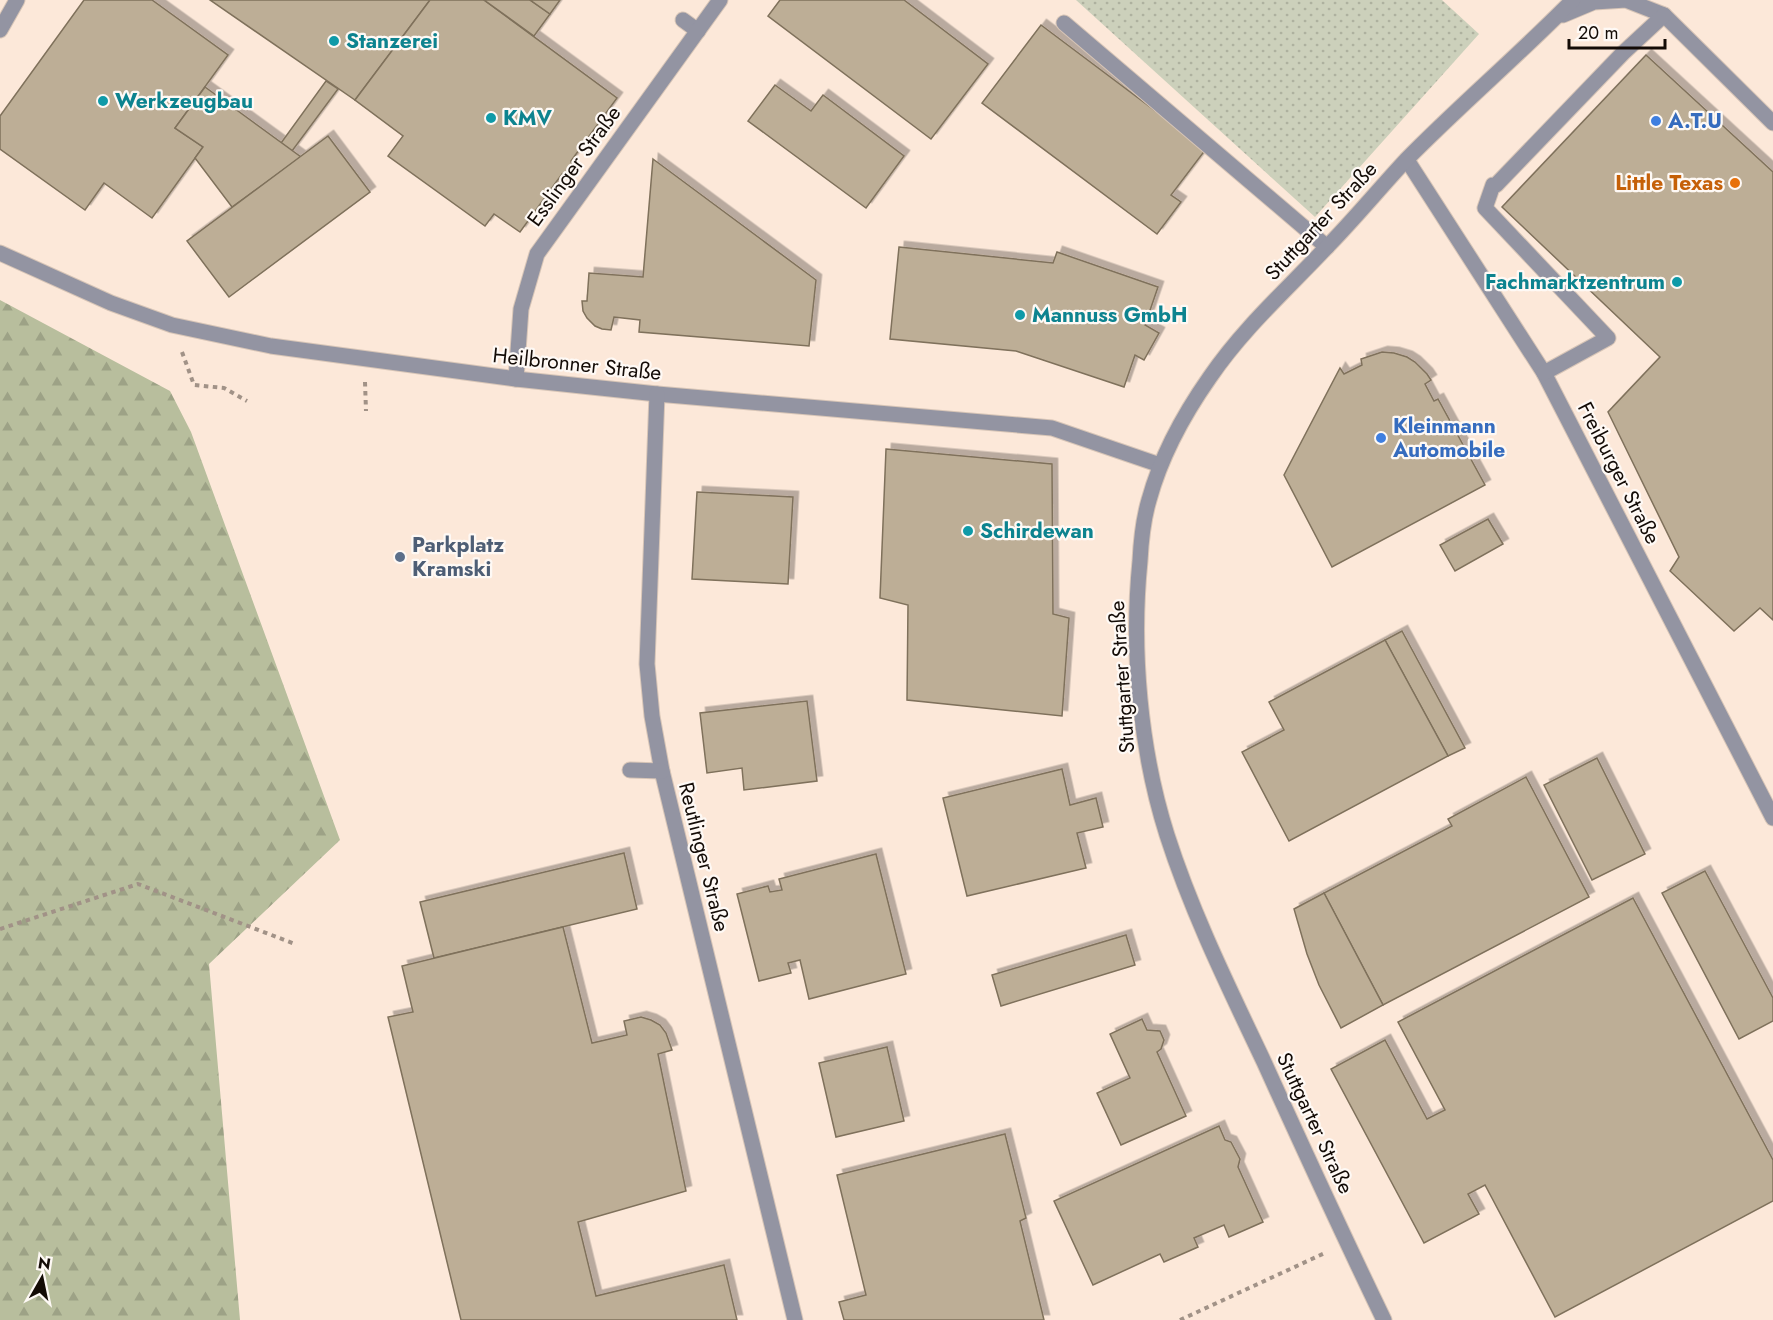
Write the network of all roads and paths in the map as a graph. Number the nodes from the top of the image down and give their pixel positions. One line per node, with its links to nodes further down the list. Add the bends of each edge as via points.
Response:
1 (17, 0): 9 (street)
2 (720, 0): 10 (street, Esslinger Straße)
3 (1573, 0): 6 (street, Stuttgarter Straße)
4 (1659, 0): 5 (street)
5 (1664, 15): 6 (street, via 1626,0 1594,2); 11 (street); 16 (street, via 1492,185 1485,208 1608,338)
6 (1555, 18): 12 (street, Stuttgarter Straße)
7 (683, 20): 10 (street)
8 (1064, 23): 13 (street)
9 (0, 30)
10 (698, 31): 17 (street, Esslinger Straße, via 537,254 521,309)
11 (1773, 123)
12 (1407, 160): 13 (street, Stuttgarter Straße); 16 (street, Freiburger Straße)
13 (1327, 247): 20 (street, Stuttgarter Straße, via 1247,329 1210,376)
14 (0, 253): 15 (street, Heilbronner Straße)
15 (172, 326): 17 (street, Heilbronner Straße, via 271,346); 19 (path, via 194,385 224,388)
16 (1544, 373): 23 (street, Freiburger Straße)
17 (516, 379): 18 (street, Heilbronner Straße)
18 (657, 394): 20 (street, Heilbronner Straße, via 1052,428); 22 (street, Reutlinger Straße, via 647,664)
19 (247, 401)
20 (1160, 465): 26 (street, Stuttgarter Straße, via 1148,503 1136,594 1141,702 1153,783 1189,895)
21 (630, 770): 22 (street)
22 (662, 771): 27 (street, Reutlinger Straße)
23 (1773, 818)
24 (0, 929): 25 (path, via 138,884)
25 (295, 944)
26 (1347, 1243): 28 (path); 29 (street, Stuttgarter Straße)
27 (795, 1320)
28 (1180, 1320)
29 (1384, 1320)

